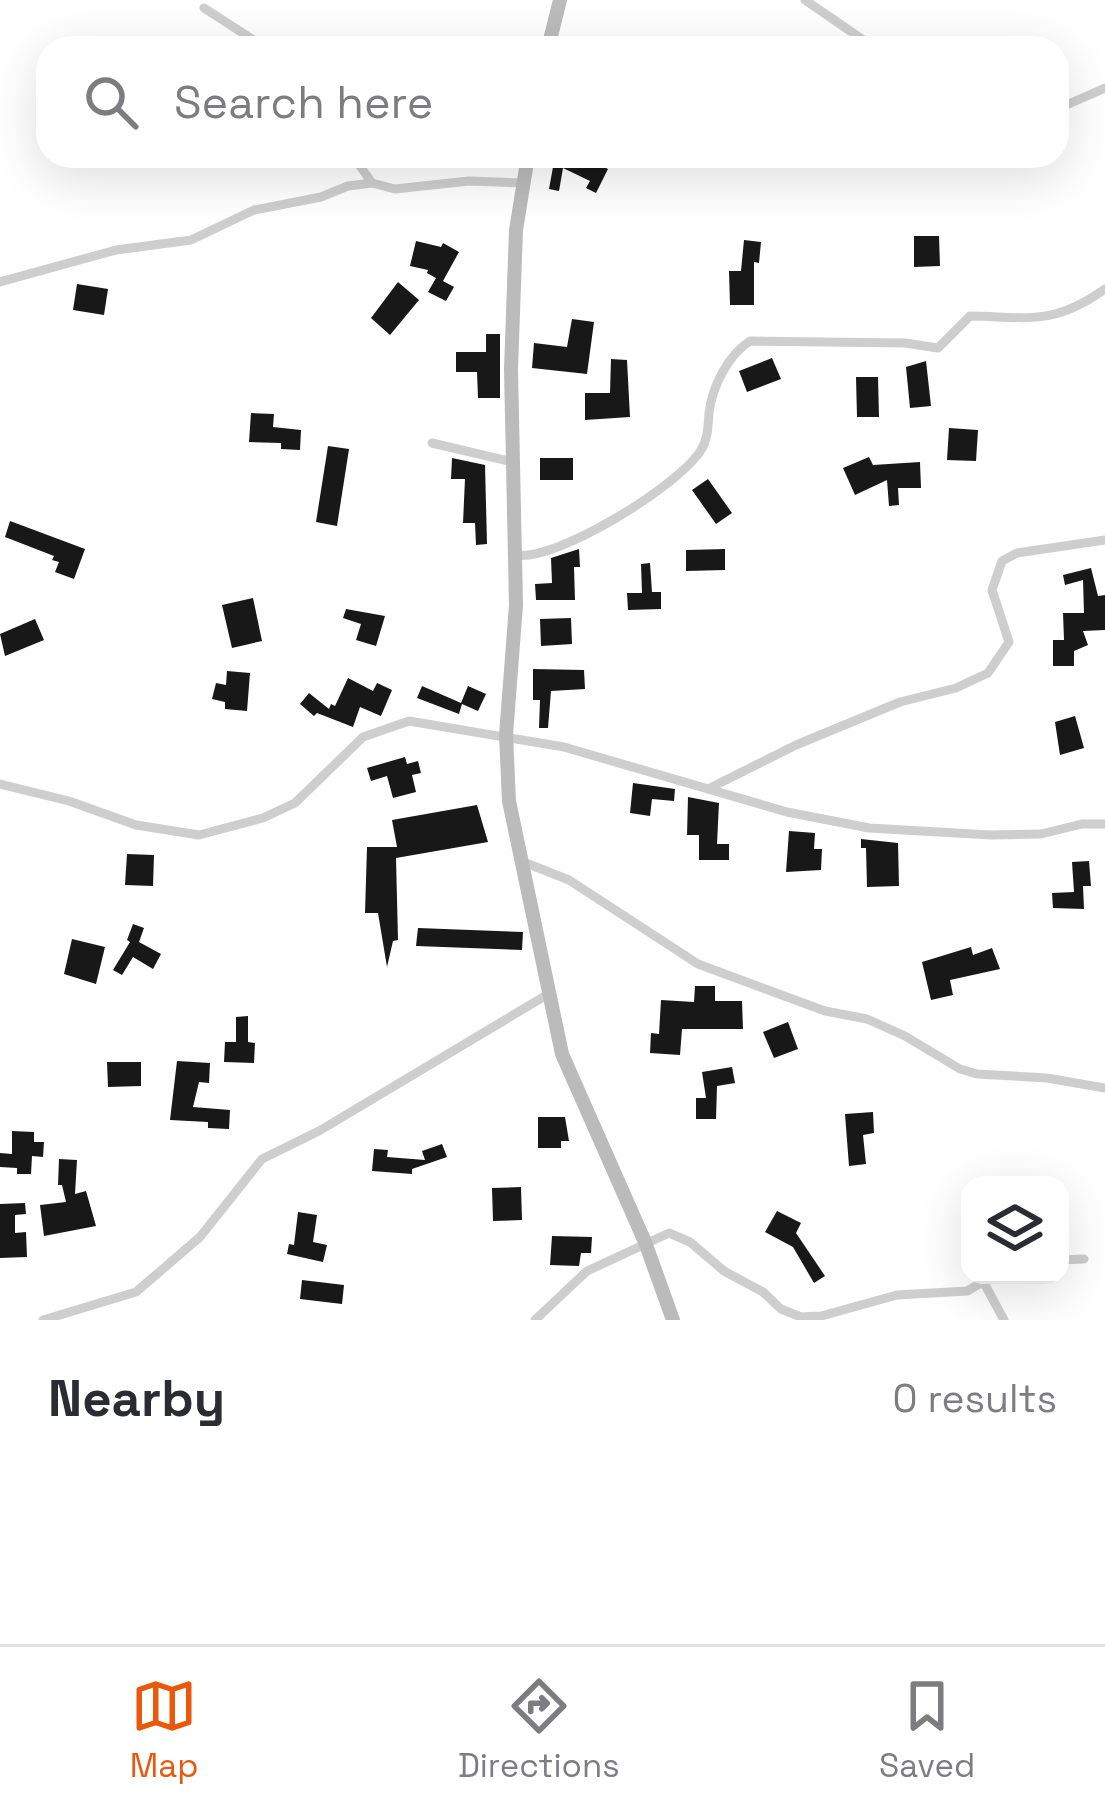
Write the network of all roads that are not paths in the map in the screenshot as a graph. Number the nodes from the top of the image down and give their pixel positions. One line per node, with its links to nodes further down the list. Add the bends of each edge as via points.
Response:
1 (560, 0): 5 (main road)
2 (805, 0): 6 (street)
3 (204, 8): 4 (street)
4 (247, 36)
5 (551, 36)
6 (857, 36)
7 (1105, 88): 8 (street)
8 (1069, 104)
9 (361, 168): 11 (street)
10 (526, 168): 12 (main road)
11 (372, 183): 12 (street); 13 (street, via 254,210 191,240 116,250)
12 (523, 183): 16 (main road)
13 (0, 282)
14 (1105, 289): 18 (street, via 1042,319 970,316 938,348 750,341 732,356 701,450 683,472 613,521 542,552)
15 (432, 442): 16 (street)
16 (513, 462): 18 (main road)
17 (1105, 540): 21 (street, via 1002,562 992,590 1009,643 988,674 900,702)
18 (516, 554): 19 (main road)
19 (506, 735): 20 (street, via 409,721 384,727 340,756 295,803 199,835); 21 (street); 23 (main road)
20 (0, 784)
21 (708, 789): 22 (street, via 787,812 937,835)
22 (1105, 824)
23 (521, 861): 24 (main road); 25 (street, via 569,880 698,964 866,1019 960,1069)
24 (550, 993): 26 (main road, via 571,1082); 31 (street, via 262,1159 200,1238 136,1292)
25 (1105, 1088)
26 (645, 1242): 29 (street, via 675,1235 690,1242 801,1316); 32 (street, via 587,1270); 33 (main road)
27 (1084, 1259): 28 (street)
28 (1069, 1260)
29 (981, 1284)
30 (985, 1284): 34 (street)
31 (43, 1320)
32 (535, 1320)
33 (673, 1320)
34 (1004, 1320)

